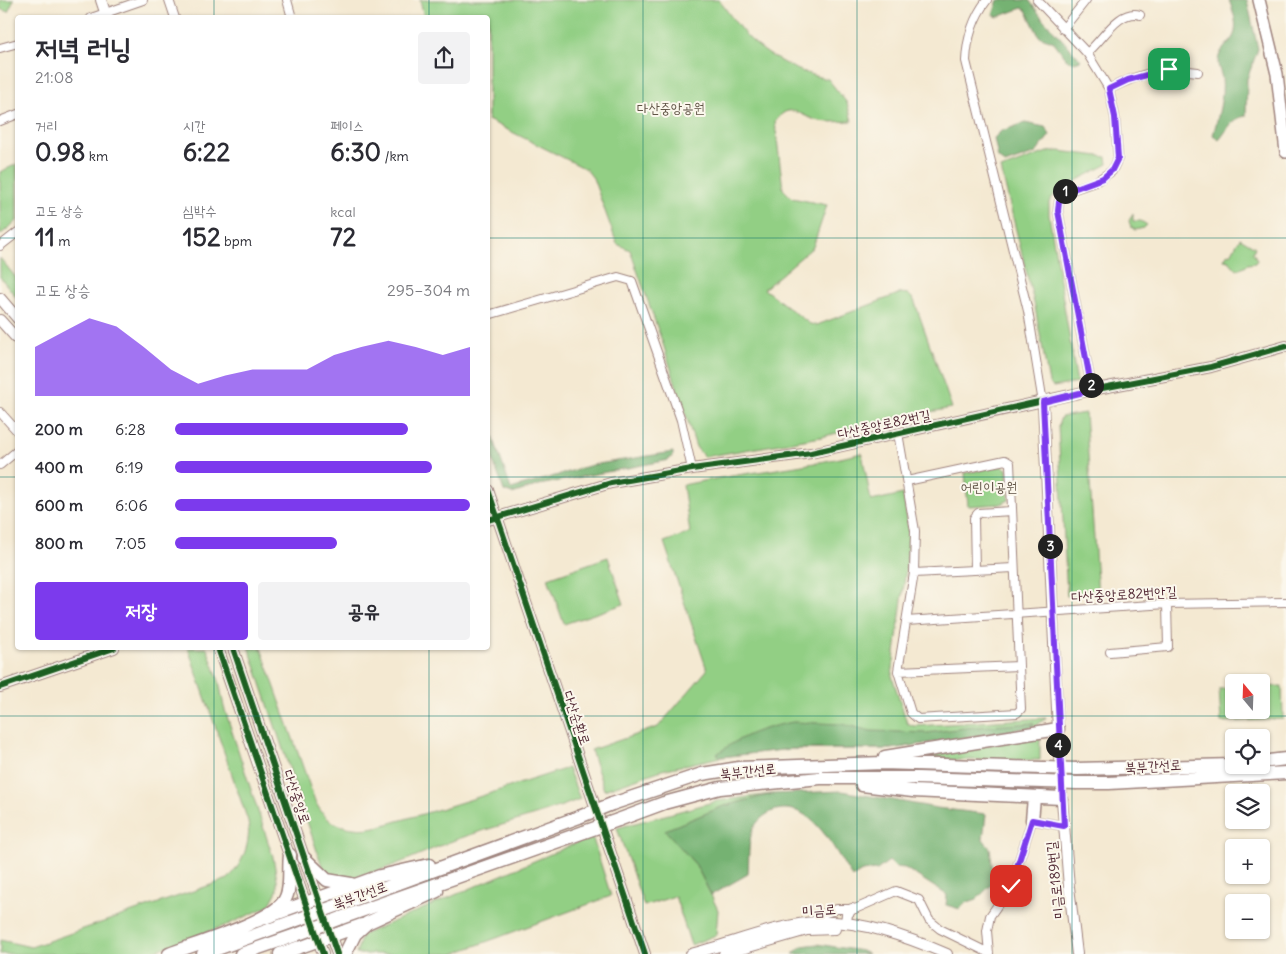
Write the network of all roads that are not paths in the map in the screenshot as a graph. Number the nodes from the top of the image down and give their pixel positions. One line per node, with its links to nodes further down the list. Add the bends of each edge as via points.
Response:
1 (101, 0): 9 (street)
2 (144, 0): 9 (street)
3 (169, 0): 10 (street)
4 (287, 0): 11 (street)
5 (988, 0): 31 (street, via 975,18 966,47 966,61 1028,311)
6 (1037, 0): 13 (street)
7 (1086, 0): 13 (street)
8 (1259, 0): 21 (main road, via 1277,74)
9 (106, 15)
10 (174, 15)
11 (291, 15)
12 (1140, 15): 16 (street, via 1125,15)
13 (1063, 28): 16 (street)
14 (15, 43): 15 (street)
15 (0, 48)
16 (1087, 52): 18 (street)
17 (1198, 72): 18 (street, via 1160,70)
18 (1109, 89): 30 (street, via 1118,158 1103,178 1065,192 1058,211)
19 (15, 115): 20 (street)
20 (0, 122)
21 (1286, 152)
22 (15, 234): 23 (street)
23 (0, 246)
24 (0, 298): 26 (street)
25 (490, 314): 37 (street, via 618,277 632,281 681,420)
26 (15, 316)
27 (0, 320): 28 (street)
28 (15, 337)
29 (1286, 346): 30 (street, 다산중앙로82번길, via 1212,367)
30 (1092, 390): 31 (street, 다산중앙로82번길)
31 (1043, 402): 34 (street, 다산중앙로82번길); 47 (street, 다산중앙로82번안길)
32 (0, 412): 33 (street)
33 (15, 429)
34 (898, 433): 37 (street, 다산중앙로82번길, via 811,453); 38 (street, 다산중앙로82번길)
35 (15, 452): 36 (street)
36 (0, 465)
37 (692, 469): 41 (street, 다산중앙로82번길, via 585,489)
38 (907, 480): 40 (street, via 1005,460 1010,463); 44 (street, 다산중앙로82번길, via 915,531)
39 (490, 504): 41 (street, 다산순환로)
40 (1012, 511): 42 (street); 43 (street, via 978,513 974,518)
41 (492, 519): 89 (street, 다산순환로)
42 (1014, 568): 43 (street); 48 (street)
43 (975, 570): 44 (street)
44 (914, 573): 49 (street, 다산중앙로82번길)
45 (1286, 602): 46 (street, 다산중앙로82번안길)
46 (1167, 604): 47 (street, 다산중앙로82번안길); 53 (street, via 1168,647)
47 (1054, 612): 48 (street); 57 (street, 미금로189번길)
48 (1016, 613): 49 (street); 54 (street)
49 (906, 621): 55 (street, 다산중앙로82번길)
50 (108, 650): 56 (street)
51 (219, 650): 69 (street, 다산중앙로)
52 (234, 650): 70 (street, 다산중앙로)
53 (1110, 652)
54 (1019, 666): 55 (street); 55 (street, via 1021,709 1017,713 918,719 910,713)
55 (898, 671)
56 (0, 687)
57 (1058, 730): 60 (highway); 65 (street, 미금로189번길)
58 (1286, 759): 59 (highway)
59 (1270, 761)
60 (849, 763): 61 (highway, 북부간선로, bridge, via 1077,769); 68 (highway, 북부간선로, bridge, via 739,768 702,774)
61 (1225, 765)
62 (1286, 773): 63 (highway, 북부간선로, bridge, via 1110,783)
63 (820, 778): 64 (highway, via 913,791); 71 (highway, 북부간선로, bridge, via 720,788 664,803)
64 (1034, 798): 65 (highway); 66 (highway)
65 (1061, 798): 67 (street, 미금로189번길)
66 (1032, 820): 67 (street); 94 (street, via 1011,886 990,916 987,931)
67 (1064, 826): 95 (street, 미금로189번길)
68 (483, 852): 72 (highway, via 380,876); 75 (highway, 북부간선로)
69 (290, 855): 73 (street, 다산중앙로); 76 (highway, via 284,901)
70 (304, 858): 72 (highway, via 327,880); 73 (street, 다산중앙로)
71 (484, 867): 75 (highway, 북부간선로); 78 (highway)
72 (356, 885): 73 (highway)
73 (312, 900): 76 (highway); 80 (street, 다산중앙로)
74 (852, 909): 77 (street, via 837,909 817,916); 79 (street, via 847,914); 94 (street, via 896,891 907,894 919,900 929,920 940,929)
75 (339, 912): 83 (highway, 북부간선로, bridge, via 291,922); 84 (highway, 북부간선로, bridge, via 296,934)
76 (256, 921): 82 (highway)
77 (816, 922): 79 (street, 미금로); 90 (street, 미금로)
78 (367, 923): 80 (highway); 88 (highway, via 355,934)
79 (846, 923): 93 (street, 미금로)
80 (325, 939): 85 (highway); 86 (street, 다산중앙로); 87 (street, 다산중앙로)
81 (735, 952): 91 (street, 미금로); 92 (street, 미금로, via 806,930 825,929 868,933)
82 (169, 954)
83 (203, 954)
84 (240, 954)
85 (280, 954)
86 (323, 954)
87 (337, 954)
88 (345, 954)
89 (645, 954)
90 (691, 954)
91 (724, 954)
92 (932, 954)
93 (947, 954)
94 (989, 954)
95 (1077, 954)

